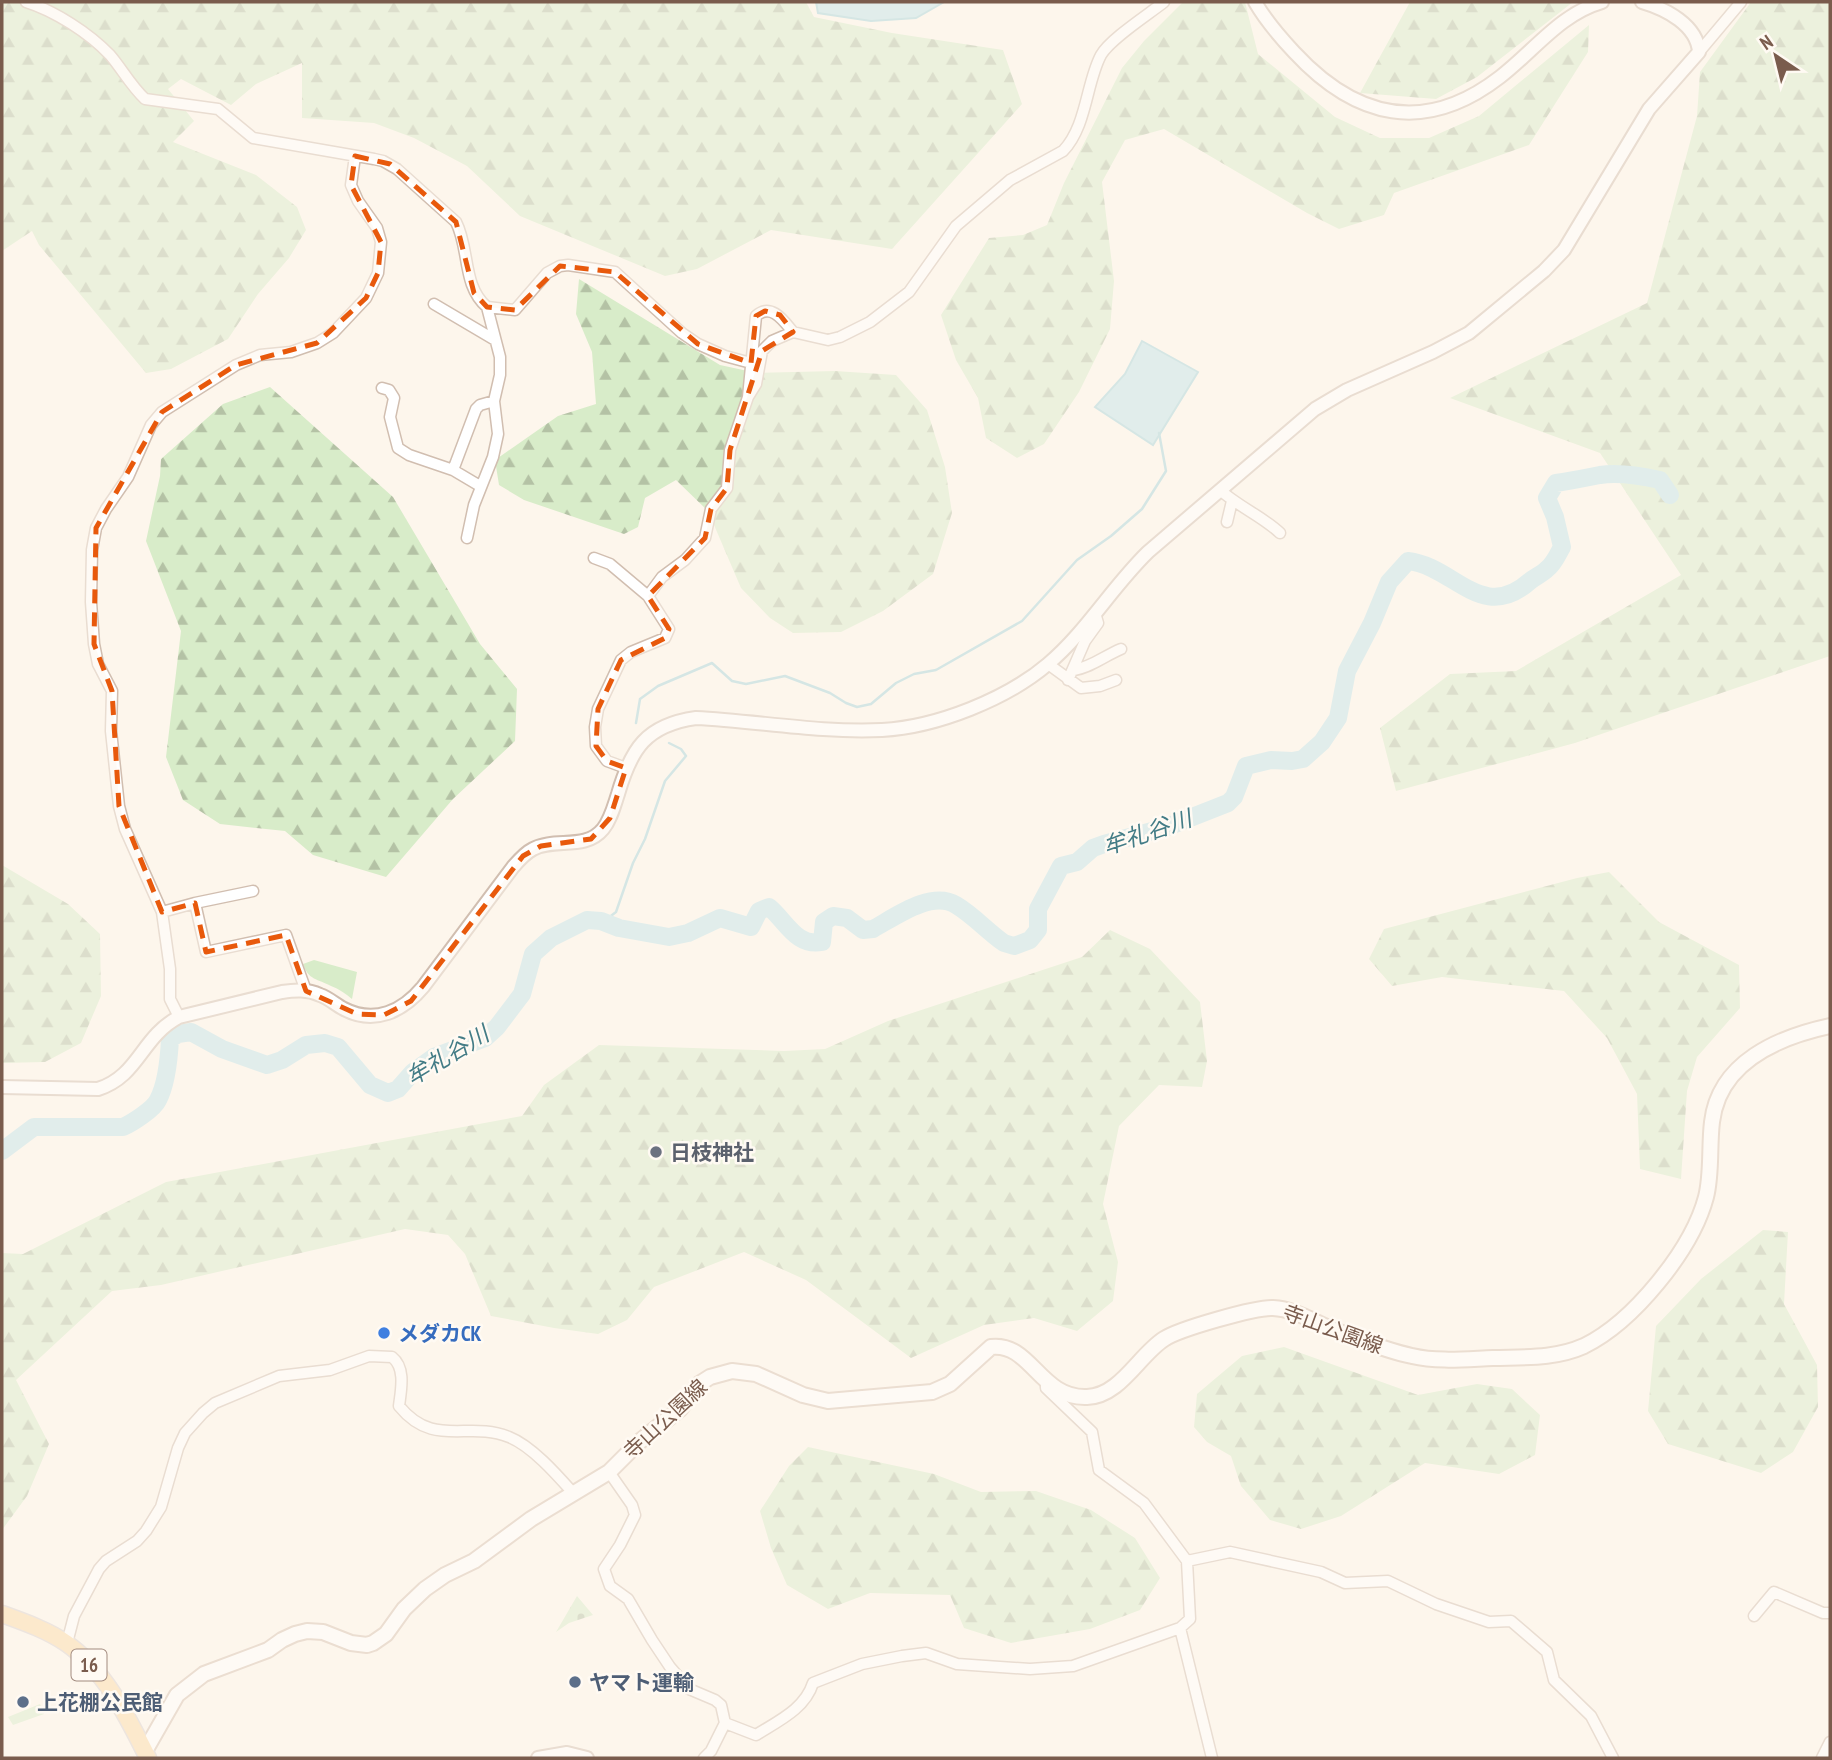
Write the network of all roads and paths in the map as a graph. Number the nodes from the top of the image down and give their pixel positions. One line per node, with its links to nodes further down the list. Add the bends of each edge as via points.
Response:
1 (26, 2): 8 (street, via 78,29 109,54 145,99 218,109 253,138)
2 (1164, 2): 11 (street, via 1101,55 1070,144 1010,180 956,226 909,292 870,322 840,337 828,340)
3 (1255, 2): 4 (street, via 1286,44 1348,98 1415,112 1467,98 1501,76 1575,13)
4 (1602, 2)
5 (1642, 2): 7 (street, via 1686,26)
6 (1741, 2): 7 (street)
7 (1699, 52): 19 (street, via 1649,110 1564,250 1544,271 1469,333 1347,390 1315,410)
8 (355, 156): 10 (street, via 390,164 449,214 461,233 474,293); 35 (street, via 351,185 381,242 378,273 366,299 317,343 236,365 162,412 96,528 91,576 94,644 112,691 119,806)
9 (434, 304): 12 (street)
10 (487, 307): 12 (street); 13 (street, via 515,310 547,273 560,266 614,272 698,344)
11 (793, 332): 13 (street, via 780,315 759,312); 15 (street, via 762,351 756,384)
12 (495, 340): 16 (street, via 500,375)
13 (751, 363): 15 (street)
14 (382, 388): 17 (street, via 394,398 390,417 398,447 409,456)
15 (748, 397): 25 (street, via 730,450 727,488 711,509 705,538)
16 (494, 401): 17 (street, via 476,409); 18 (street, via 498,435)
17 (453, 470): 18 (street)
18 (480, 486): 23 (street)
19 (1220, 491): 20 (street); 26 (street, via 1147,552)
20 (1233, 501): 21 (street); 22 (street)
21 (1227, 522)
22 (1280, 533)
23 (467, 538)
24 (594, 558): 25 (street, via 611,564)
25 (648, 596): 32 (street, via 669,629 665,638 621,660 598,709 595,727 596,746 607,761)
26 (1095, 613): 28 (street); 29 (street, via 1098,623)
27 (1121, 649): 29 (street, via 1088,668)
28 (1048, 664): 30 (street); 32 (street, via 992,700 897,729 678,721 648,736)
29 (1074, 670): 30 (street)
30 (1068, 680): 31 (street, via 1081,688)
31 (1116, 680)
32 (625, 768): 36 (street, via 602,830 591,839 541,846 523,856 411,1001 397,1010 371,1016 356,1014)
33 (253, 891): 34 (street)
34 (195, 903): 35 (street); 36 (street, via 206,952 286,935)
35 (162, 912): 37 (street, via 170,999)
36 (306, 990): 37 (street)
37 (179, 1017): 39 (street, via 152,1037 128,1072 112,1085 98,1089)
38 (1830, 1026): 40 (main road, 寺山公園線, via 1774,1043 1726,1082 1715,1105 1707,1194 1688,1240 1644,1298 1587,1344 1542,1357 1434,1360 1398,1353 1271,1307 1166,1337 1104,1393 1076,1396)
39 (2, 1087)
40 (1046, 1382): 41 (main road, 寺山公園線, via 1014,1349 999,1346 991,1347 950,1384 932,1392 828,1401 755,1374 723,1373 699,1384 680,1409); 43 (street, via 1046,1388 1091,1432 1099,1470 1144,1503)
41 (608, 1472): 42 (main road, 寺山公園線); 49 (street, via 635,1515 604,1569 610,1586 628,1599 689,1689 721,1705)
42 (574, 1494): 48 (street, via 510,1437 430,1430 413,1422 398,1406 401,1370 392,1357 369,1356 330,1370 279,1376 215,1404 193,1422 178,1448 161,1507 146,1531 99,1569 74,1616); 50 (main road, 寺山公園線, via 425,1589 373,1643 351,1643 323,1632 295,1633 268,1650 204,1674 177,1695)
43 (1187, 1562): 47 (street, via 1190,1619); 55 (street, via 1230,1552 1321,1572 1345,1583 1388,1581 1489,1622 1511,1621 1547,1652 1554,1680 1591,1716)
44 (1830, 1613): 46 (street, via 1774,1592)
45 (2, 1614): 48 (main road, 16)
46 (1754, 1616)
47 (1180, 1628): 49 (street, via 1053,1669 957,1664 926,1653 862,1664 813,1683 810,1694 793,1712 756,1735); 54 (street)
48 (66, 1643): 50 (main road, 16, via 102,1679 127,1717)
49 (725, 1723): 53 (street)
50 (143, 1756)
51 (538, 1758): 52 (street, via 567,1753)
52 (587, 1758)
53 (704, 1758)
54 (1212, 1758)
55 (1613, 1758)

